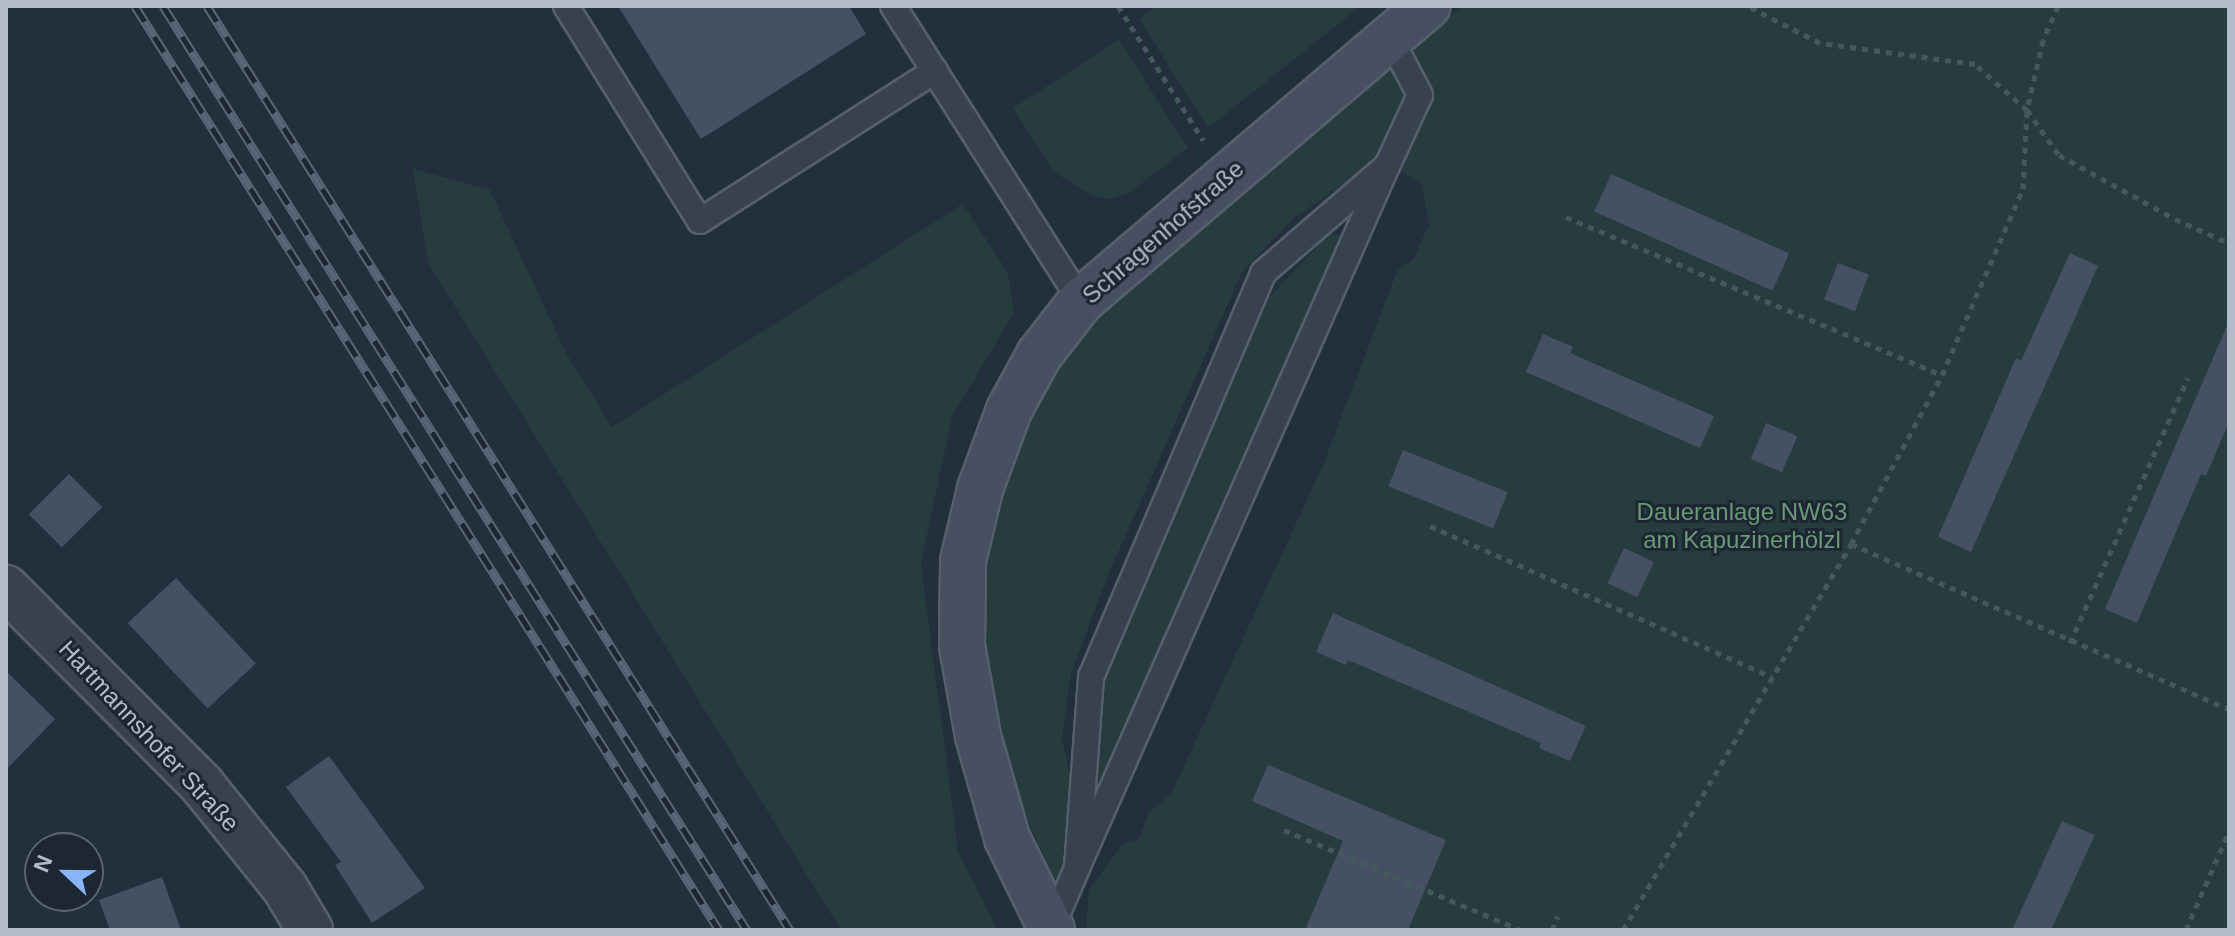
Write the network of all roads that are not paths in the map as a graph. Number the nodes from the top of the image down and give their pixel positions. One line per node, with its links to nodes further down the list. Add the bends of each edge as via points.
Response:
1 (566, 6): 5 (lane, via 700,221)
2 (893, 6): 5 (lane)
3 (1428, 6): 4 (street, Schragenhofstraße)
4 (1392, 42): 6 (lane, via 1420,95); 7 (street, Schragenhofstraße)
5 (935, 71): 7 (lane)
6 (1387, 166): 9 (lane); 9 (lane, via 1263,273 1091,677)
7 (1081, 301): 10 (street, Schragenhofstraße, via 1039,355 1009,410 980,489 963,561 962,646 978,736 1007,838)
8 (6, 588): 11 (street, Hartmannshofer Straße, via 202,785 285,888)
9 (1077, 868): 10 (lane)
10 (1052, 929)
11 (310, 930)

